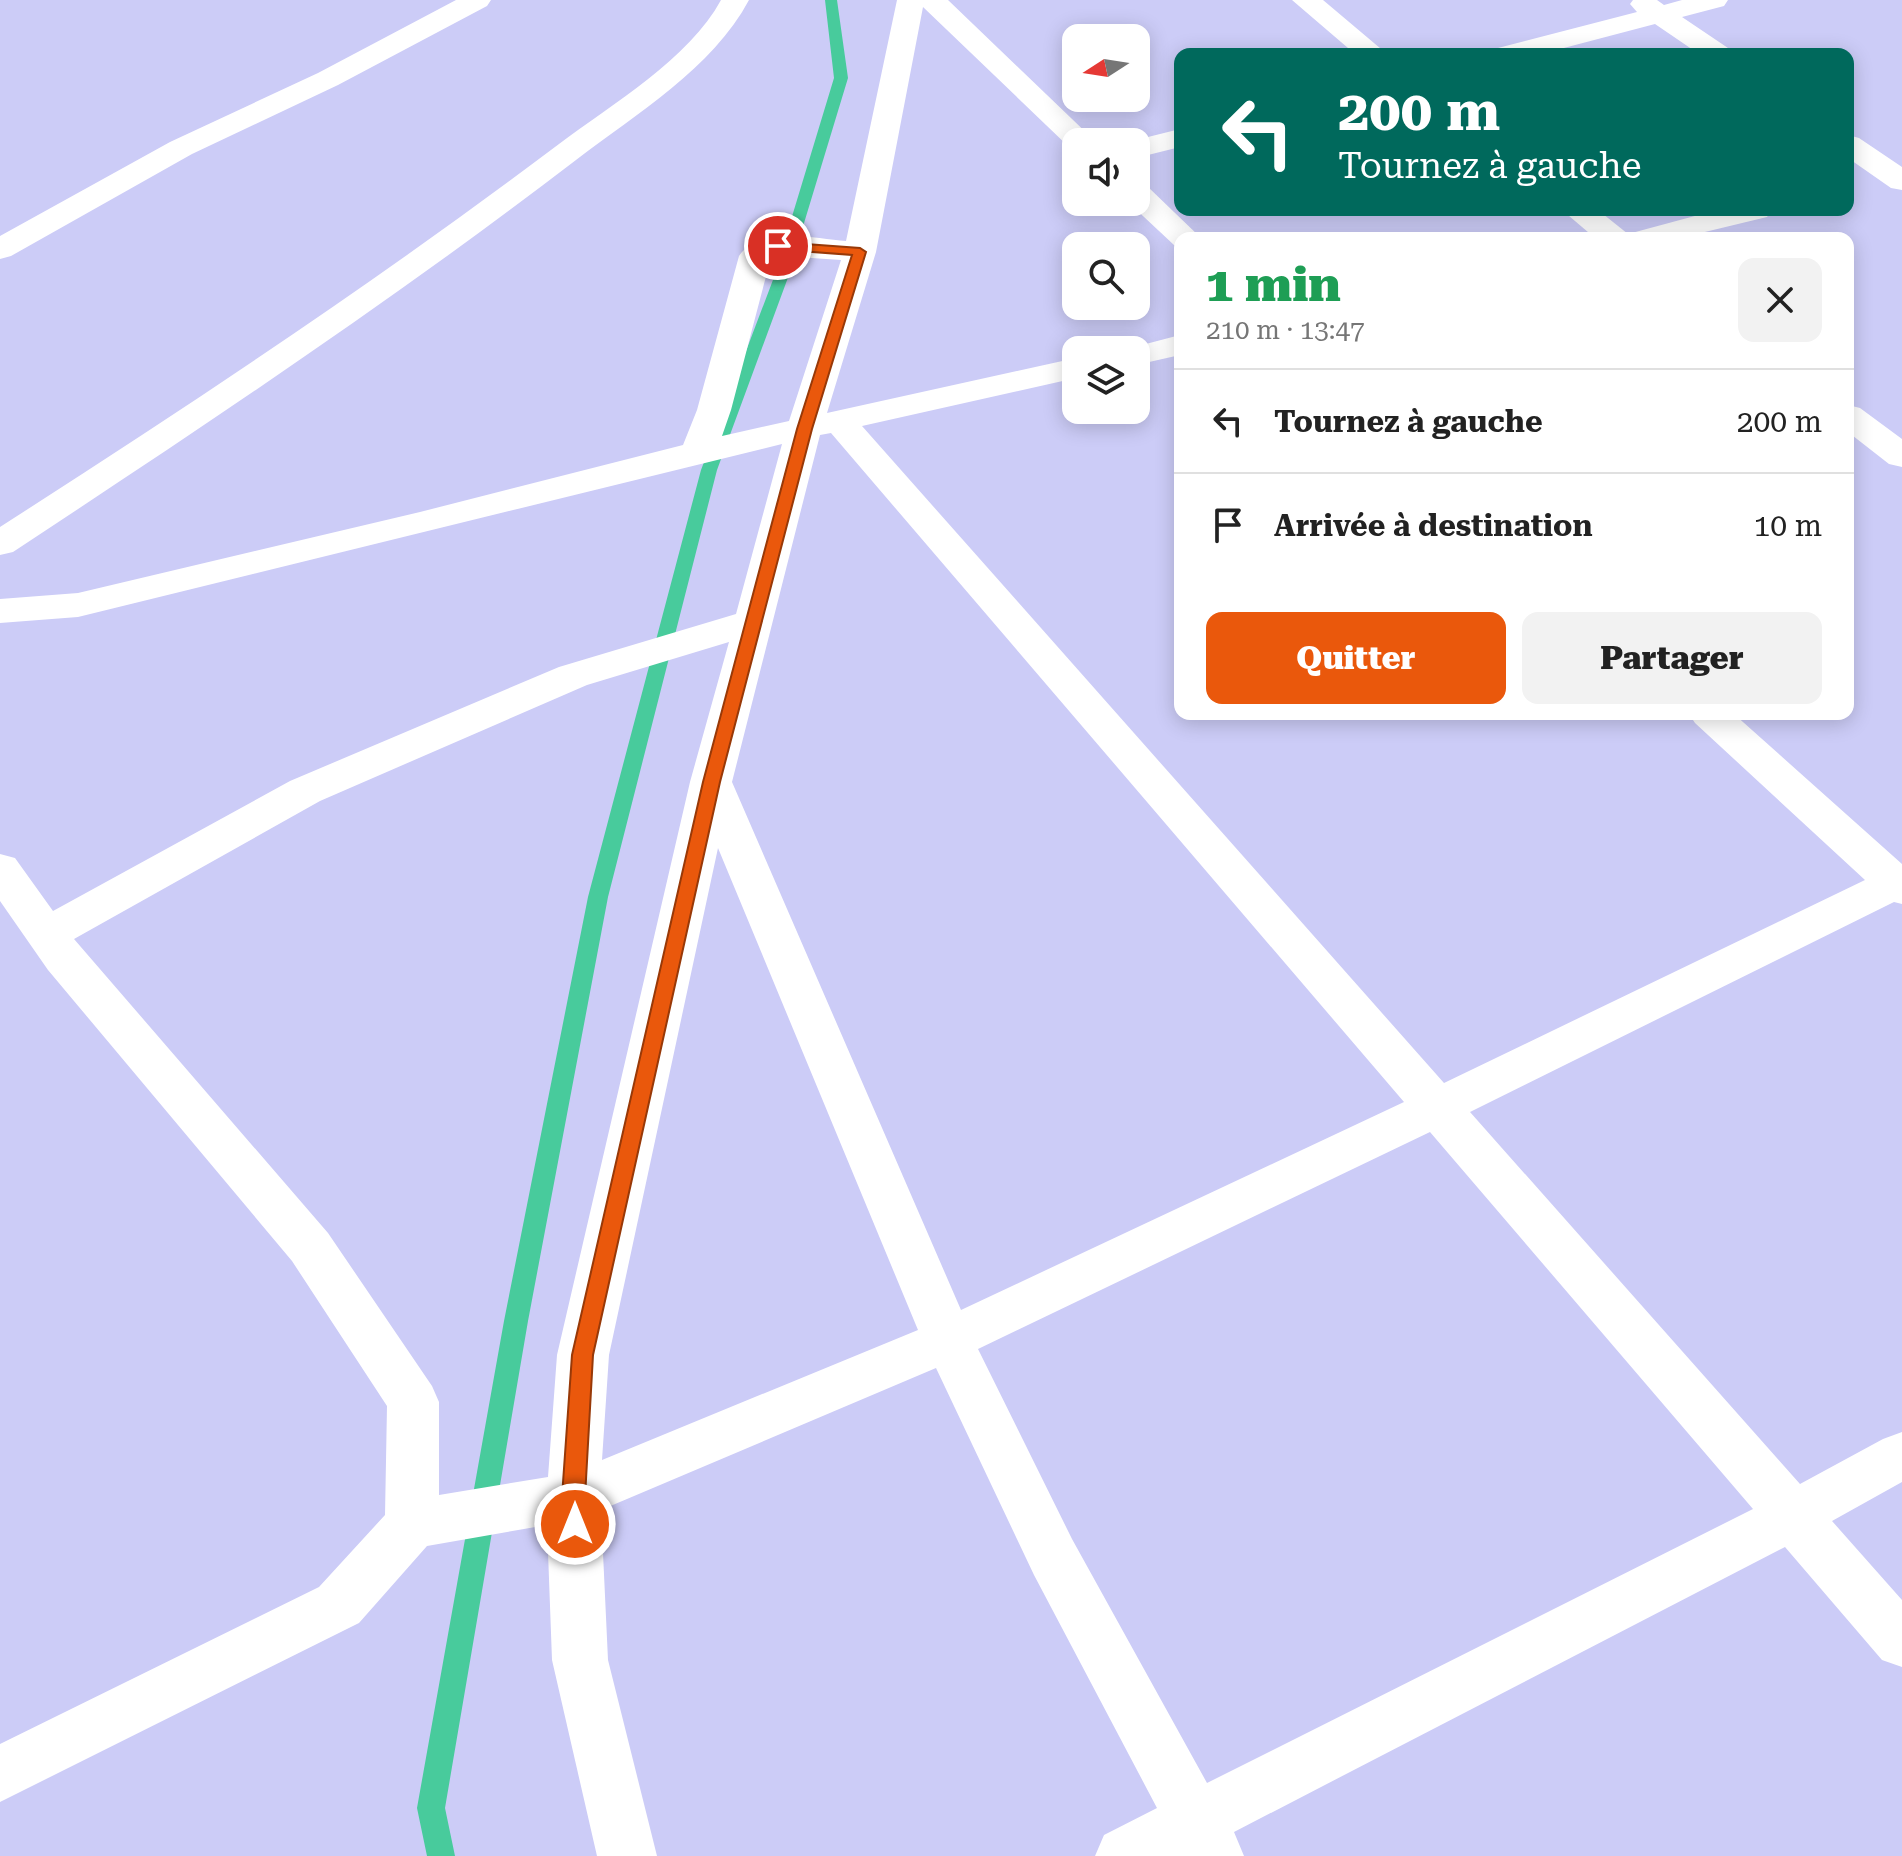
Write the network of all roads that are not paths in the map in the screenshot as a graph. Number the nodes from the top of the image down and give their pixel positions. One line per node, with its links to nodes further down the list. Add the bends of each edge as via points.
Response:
1 (477, 0): 23 (street, via 328,79 181,148)
2 (735, 0): 32 (street, via 730,13 681,64 490,212 229,395)
3 (911, 0): 24 (street)
4 (932, 0): 11 (street)
5 (1306, 0): 8 (street)
6 (1714, 0): 7 (street)
7 (1649, 7): 9 (street); 10 (street)
8 (1366, 48)
9 (1526, 48)
10 (1709, 48)
11 (1066, 128)
12 (1174, 140): 13 (street)
13 (1150, 146)
14 (1854, 148): 15 (street)
15 (1900, 177): 16 (street)
16 (1860, 185)
17 (1150, 206): 20 (street)
18 (1586, 216): 21 (street)
19 (1731, 216): 22 (street)
20 (1178, 232)
21 (1607, 232)
22 (1666, 232)
23 (0, 249)
24 (860, 252): 29 (street); 30 (street, via 778,246 755,256)
25 (1174, 346): 26 (street)
26 (1150, 352)
27 (1062, 371): 29 (street)
28 (1854, 420): 31 (street)
29 (822, 425): 30 (street); 34 (street); 40 (street)
30 (698, 452): 33 (street, via 78,605)
31 (1902, 456)
32 (0, 544)
33 (0, 611)
34 (754, 621): 36 (street); 39 (street, via 573,676 305,791)
35 (1716, 720): 38 (street)
36 (711, 782): 41 (street); 43 (street, via 583,1355)
37 (0, 869): 39 (street)
38 (1900, 884): 40 (street)
39 (47, 934): 45 (street, via 310,1247 413,1402)
40 (1436, 1108): 41 (street); 44 (street)
41 (948, 1340): 43 (street); 48 (street, via 1053,1557)
42 (1902, 1455): 44 (street)
43 (573, 1497): 45 (street); 49 (street, via 580,1660)
44 (1794, 1515): 46 (street); 48 (street)
45 (412, 1524): 47 (street, via 339,1605)
46 (1902, 1641)
47 (0, 1774)
48 (1204, 1838): 50 (street)
49 (627, 1856)
50 (1125, 1856)

